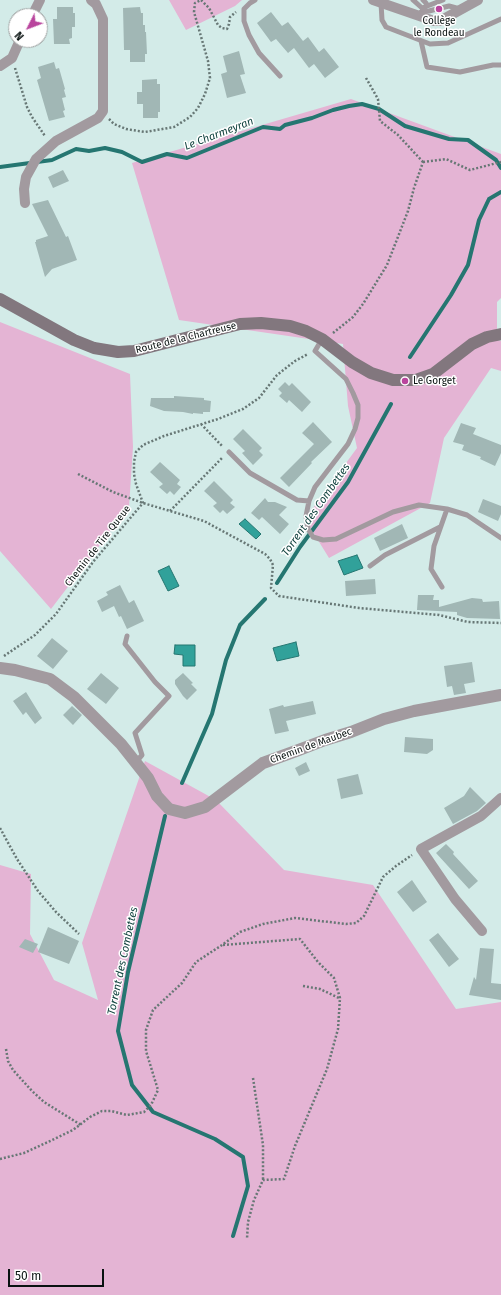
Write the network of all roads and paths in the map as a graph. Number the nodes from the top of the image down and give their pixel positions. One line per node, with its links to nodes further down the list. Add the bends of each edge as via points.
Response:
1 (91, 0): 18 (street, via 96,4 102,19)
2 (255, 0): 8 (lane)
3 (413, 0): 9 (lane)
4 (443, 0): 9 (lane)
5 (478, 0): 9 (street, via 440,21 434,21)
6 (426, 1): 9 (lane)
7 (377, 2): 9 (street); 11 (lane, via 386,27)
8 (244, 9): 16 (lane, via 244,21 249,35 259,53); 18 (path, via 230,17 227,29 218,25 209,8 201,0 195,3 194,12 208,61 210,78 198,108 190,117 174,127 145,132 114,124)
9 (420, 12)
10 (501, 18): 11 (lane, via 448,44)
11 (421, 41): 14 (lane, via 427,67 460,72)
12 (16, 48): 13 (street)
13 (12, 58): 15 (street); 19 (path, via 24,100 32,117)
14 (501, 65)
15 (0, 66)
16 (280, 76)
17 (366, 78): 20 (path, via 378,99 380,120 398,135)
18 (103, 111): 19 (street, via 98,118)
19 (52, 144): 22 (street, via 36,159 26,177)
20 (422, 162): 21 (path, via 446,159 470,170); 25 (path, via 408,211 387,266 363,304)
21 (500, 162)
22 (26, 203)
23 (0, 300): 25 (main road, Route de la Chartreuse, via 74,340 107,350 134,351 250,323 277,323)
24 (501, 334): 25 (main road, Route de la Chartreuse, via 472,344 433,374 416,380 393,380 370,373 352,362)
25 (326, 339): 26 (lane)
26 (315, 351): 27 (path, Chemin de Tire Queue, via 295,361 278,375 259,398 243,409); 30 (lane, via 346,379 358,405 358,418 348,444 315,487)
27 (201, 424): 28 (path); 31 (path, Chemin de Tire Queue, via 143,445 136,452 134,474)
28 (229, 452): 30 (lane, via 250,473 297,500); 33 (path)
29 (78, 474): 31 (path, via 113,492)
30 (309, 500): 32 (lane, via 306,516 308,529 313,537 323,540 336,539 393,512 419,505)
31 (143, 503): 33 (path); 40 (path, Chemin de Tire Queue, via 93,562 56,614 35,634)
32 (447, 509): 34 (lane); 35 (lane, via 467,515)
33 (170, 511): 38 (path, via 204,521 265,554 273,565 271,588 279,596 359,608 439,615 468,622)
34 (440, 527): 36 (lane, via 385,555); 37 (lane, via 431,569)
35 (501, 538)
36 (370, 566)
37 (442, 587)
38 (501, 623)
39 (127, 636): 43 (lane, via 125,644 169,696 135,733 142,755)
40 (0, 659)
41 (0, 668): 43 (street, Chemin de Maubec, via 50,679 100,721)
42 (501, 695): 43 (street, Chemin de Maubec, via 384,719 263,763 205,807 185,813 169,809 157,796)
43 (136, 762)
44 (501, 798): 46 (street, via 481,816)
45 (0, 828): 48 (path, via 38,891)
46 (421, 849): 47 (street); 49 (path, via 383,877 364,916 356,923 295,918 263,924 240,932)
47 (482, 931)
48 (79, 934)
49 (222, 945): 51 (path, via 300,940 334,978); 54 (path, via 196,962 182,983 152,1010 146,1030 146,1051 158,1090 151,1105 144,1112 128,1115 102,1111)
50 (303, 986): 51 (path, via 320,989)
51 (340, 998): 56 (path, via 338,1029 327,1069 284,1179)
52 (6, 1049): 54 (path, via 13,1070 32,1091 44,1102)
53 (253, 1078): 56 (path, via 263,1145)
54 (81, 1125): 55 (path, via 24,1153)
55 (0, 1159)
56 (263, 1180): 57 (path, via 254,1200)
57 (247, 1238)

